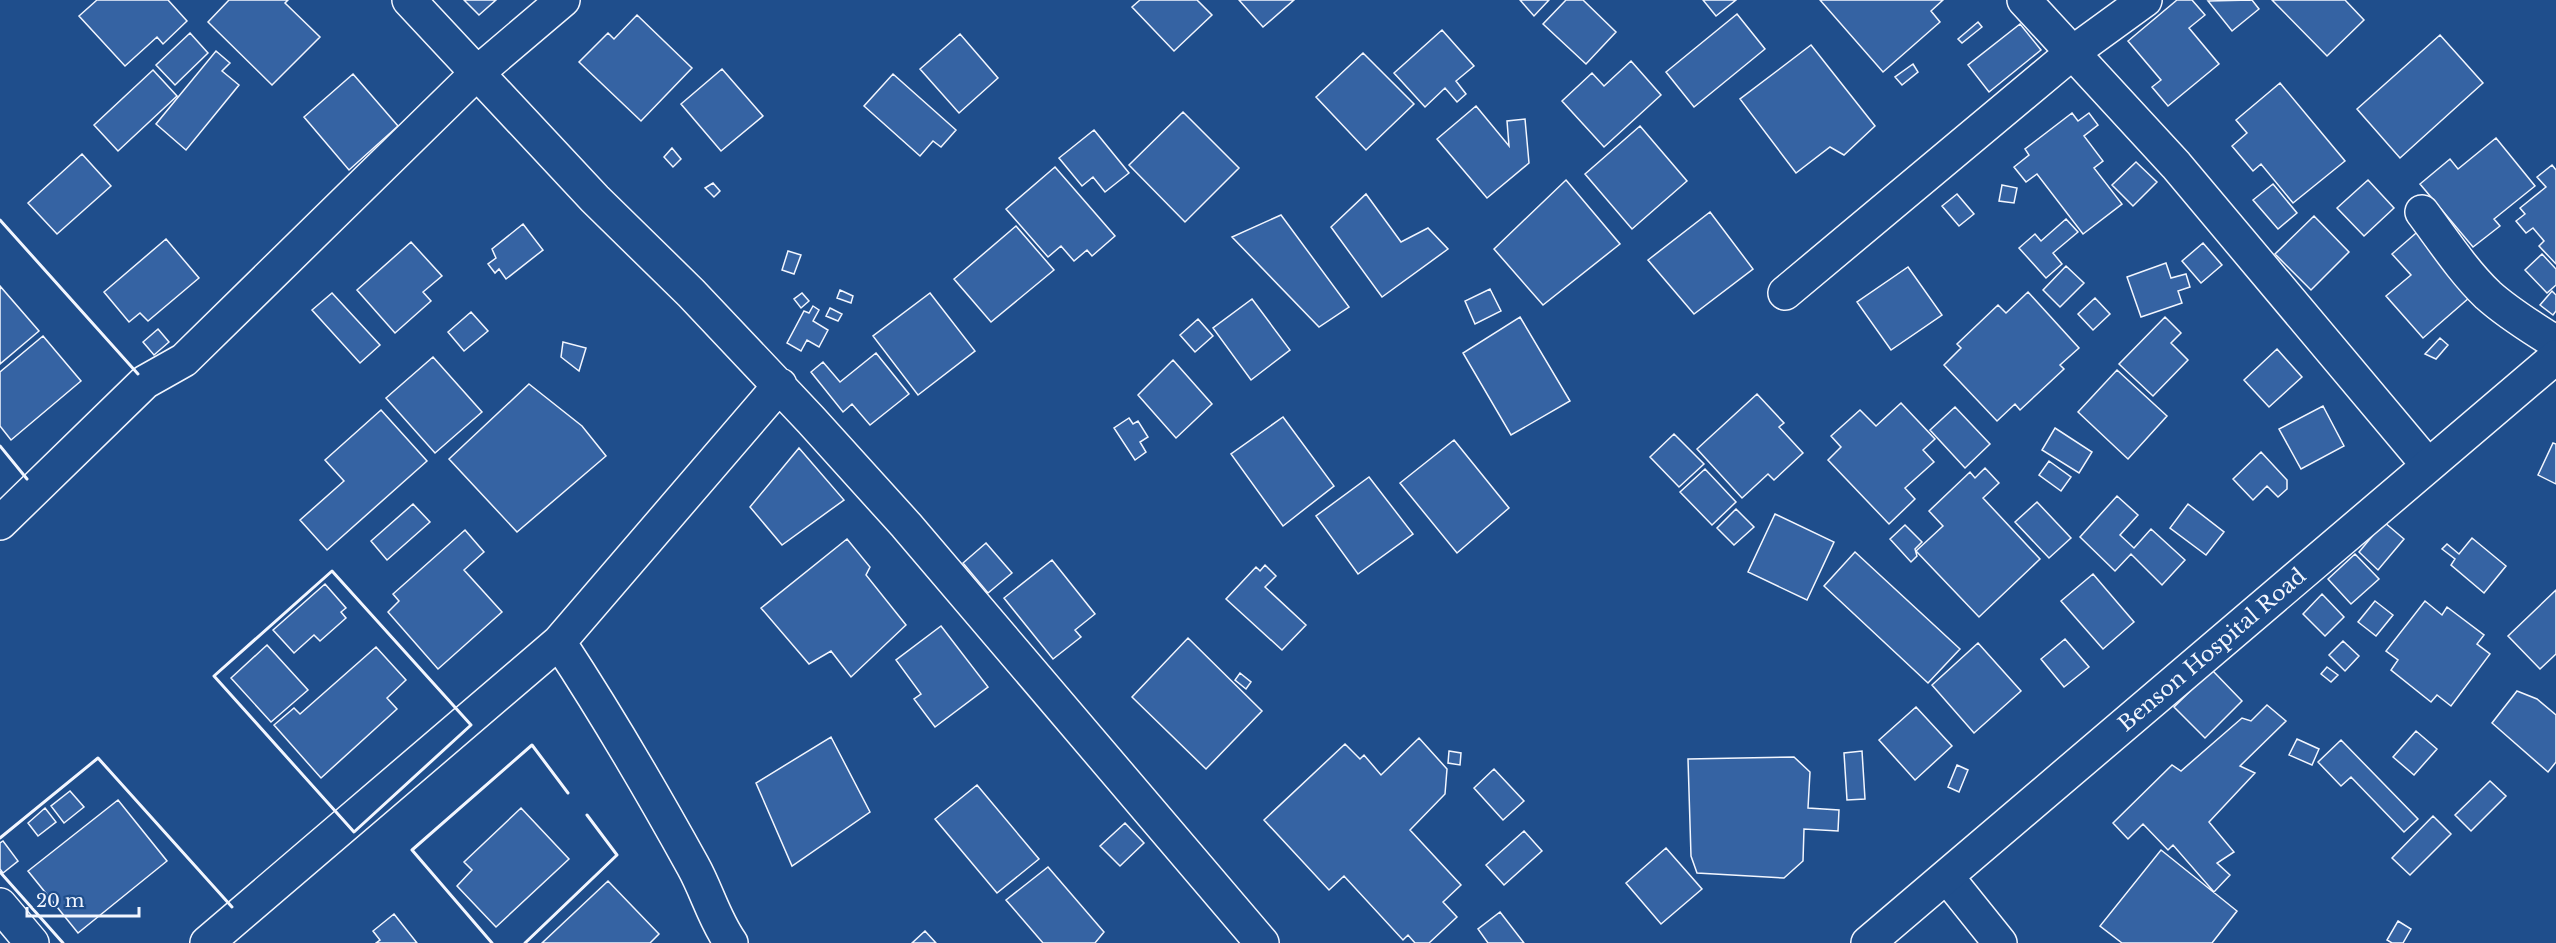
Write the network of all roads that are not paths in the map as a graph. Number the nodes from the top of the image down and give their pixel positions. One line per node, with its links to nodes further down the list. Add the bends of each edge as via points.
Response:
1 (409, 0): 6 (street)
2 (563, 0): 6 (street)
3 (2024, 0): 5 (street)
4 (2145, 0): 5 (street)
5 (2072, 53): 8 (street); 12 (street, via 2176,165)
6 (477, 73): 11 (street, via 595,199); 13 (street, via 184,360 145,382)
7 (2422, 212): 9 (street, via 2455,258 2488,294)
8 (1785, 293)
9 (2556, 343)
10 (2556, 357): 12 (street, Benson Hospital Road)
11 (780, 385): 14 (street); 20 (street, via 906,525)
12 (2427, 464): 15 (street, Benson Hospital Road)
13 (0, 523)
14 (559, 642): 18 (street); 19 (street, via 603,709 694,868 718,924)
15 (1947, 877): 21 (street, Benson Hospital Road); 22 (street)
16 (0, 905): 17 (street)
17 (32, 943)
18 (207, 943)
19 (731, 943)
20 (1262, 943)
21 (1868, 943)
22 (2000, 943)

